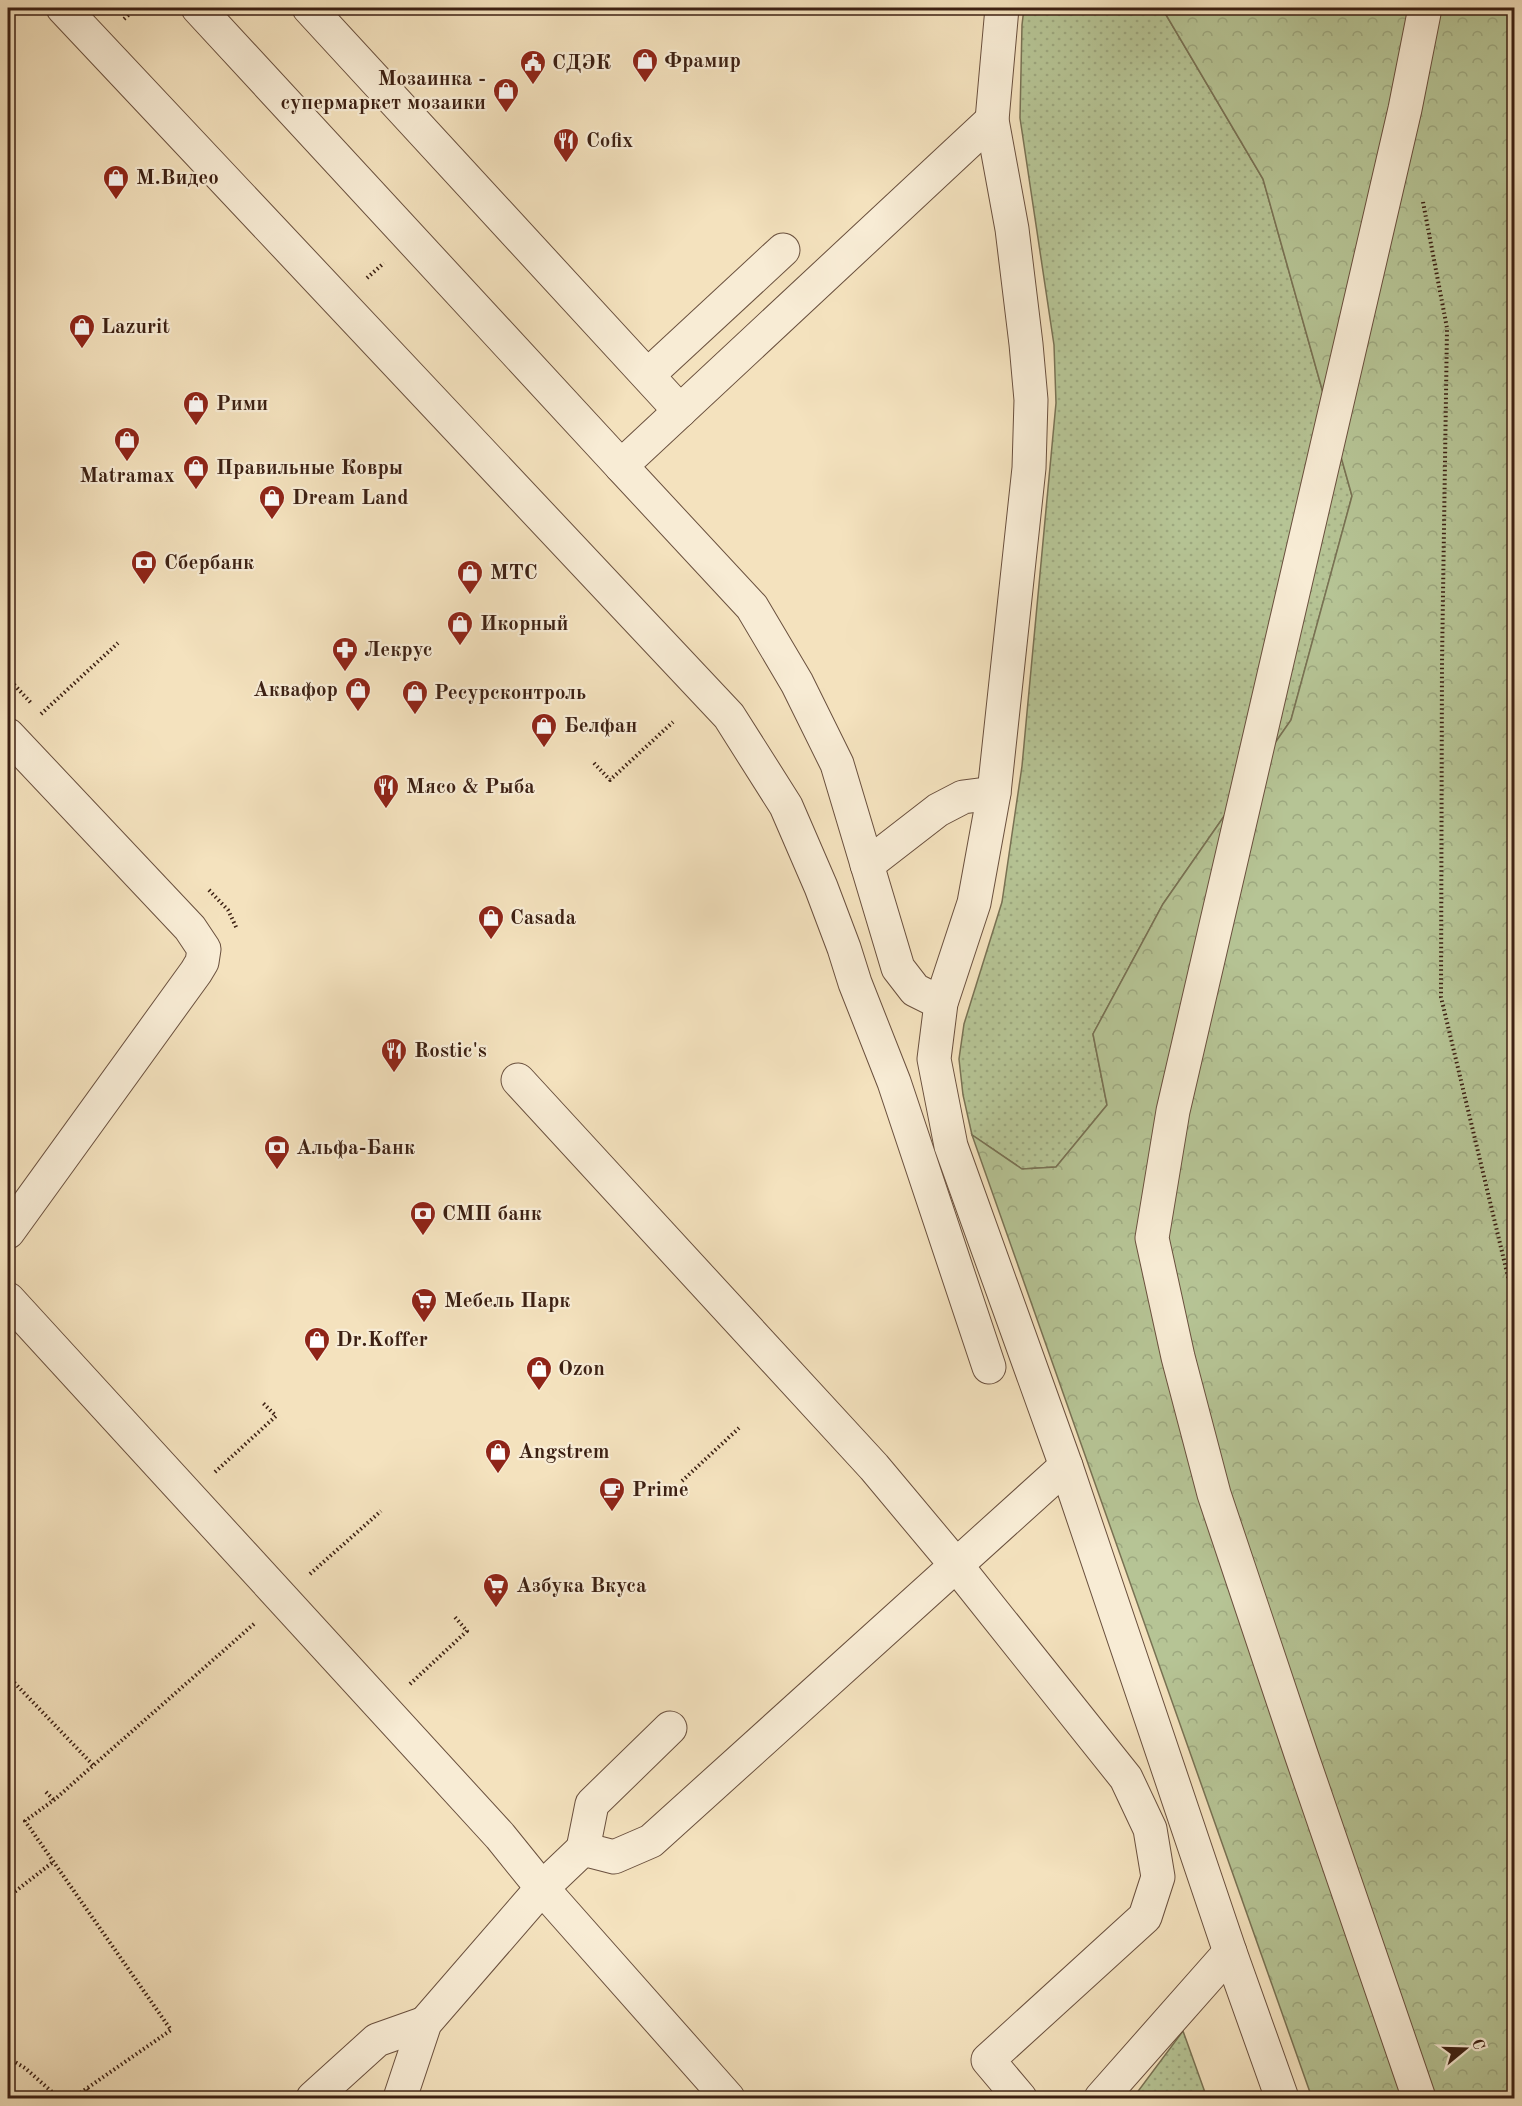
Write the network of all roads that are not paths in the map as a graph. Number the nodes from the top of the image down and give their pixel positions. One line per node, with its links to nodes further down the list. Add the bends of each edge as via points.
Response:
1 (63, 8): 18 (street, via 729,716 786,806 822,887 894,1082)
2 (198, 8): 10 (street)
3 (309, 8): 8 (street)
4 (1425, 8): 32 (street, via 1173,1111 1152,1238 1214,1494)
5 (995, 14): 6 (street)
6 (992, 120): 9 (street); 12 (street, via 1012,229 1031,400 1029,468)
7 (783, 250): 8 (street)
8 (648, 375): 9 (street)
9 (680, 411): 10 (street)
10 (621, 466): 13 (street, via 752,607 797,683 837,764)
11 (8, 735): 16 (street, via 190,928 204,949 196,972)
12 (994, 793): 13 (street, via 963,797 938,810); 14 (street, via 974,903)
13 (867, 864): 14 (street, via 898,968 915,990)
14 (941, 1003): 19 (street, via 934,1059 951,1146)
15 (518, 1080): 20 (street, via 874,1467)
16 (8, 1232)
17 (8, 1299): 23 (street, via 500,1836)
18 (989, 1367)
19 (1066, 1466): 20 (street); 24 (street)
20 (956, 1565): 22 (street, via 651,1841 614,1857); 29 (street, via 1126,1778 1150,1829 1158,1878 1145,1917 988,2060)
21 (670, 1728): 22 (street, via 592,1804)
22 (583, 1849): 23 (street)
23 (542, 1888): 25 (street); 28 (street)
24 (1230, 1952): 30 (street); 31 (street)
25 (425, 2023): 26 (street, via 377,2040); 27 (street)
26 (313, 2098)
27 (400, 2098)
28 (728, 2098)
29 (1020, 2098)
30 (1101, 2098)
31 (1282, 2098)
32 (1419, 2098)

